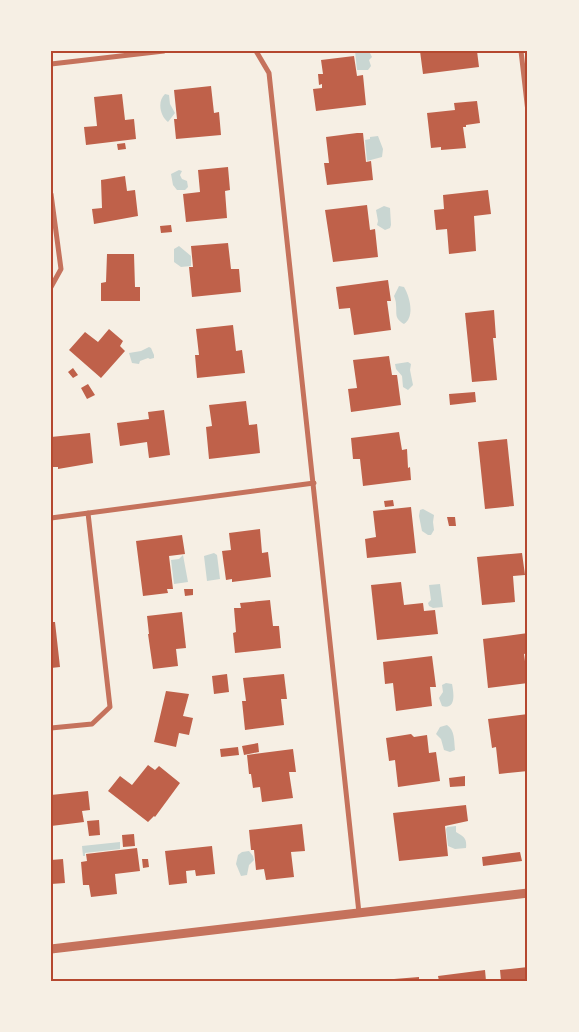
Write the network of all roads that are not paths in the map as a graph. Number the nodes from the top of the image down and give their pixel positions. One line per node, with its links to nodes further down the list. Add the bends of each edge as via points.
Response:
1 (164, 51): 4 (street)
2 (256, 51): 9 (street, via 269,73)
3 (521, 51): 6 (street)
4 (144, 52): 5 (street)
5 (51, 64)
6 (528, 112)
7 (51, 194): 8 (street, via 61,268)
8 (51, 288)
9 (314, 483): 10 (street); 14 (street)
10 (88, 513): 11 (street); 12 (street, via 110,707 92,724)
11 (51, 518)
12 (51, 728)
13 (528, 893): 14 (street)
14 (360, 913): 15 (street)
15 (51, 949)

